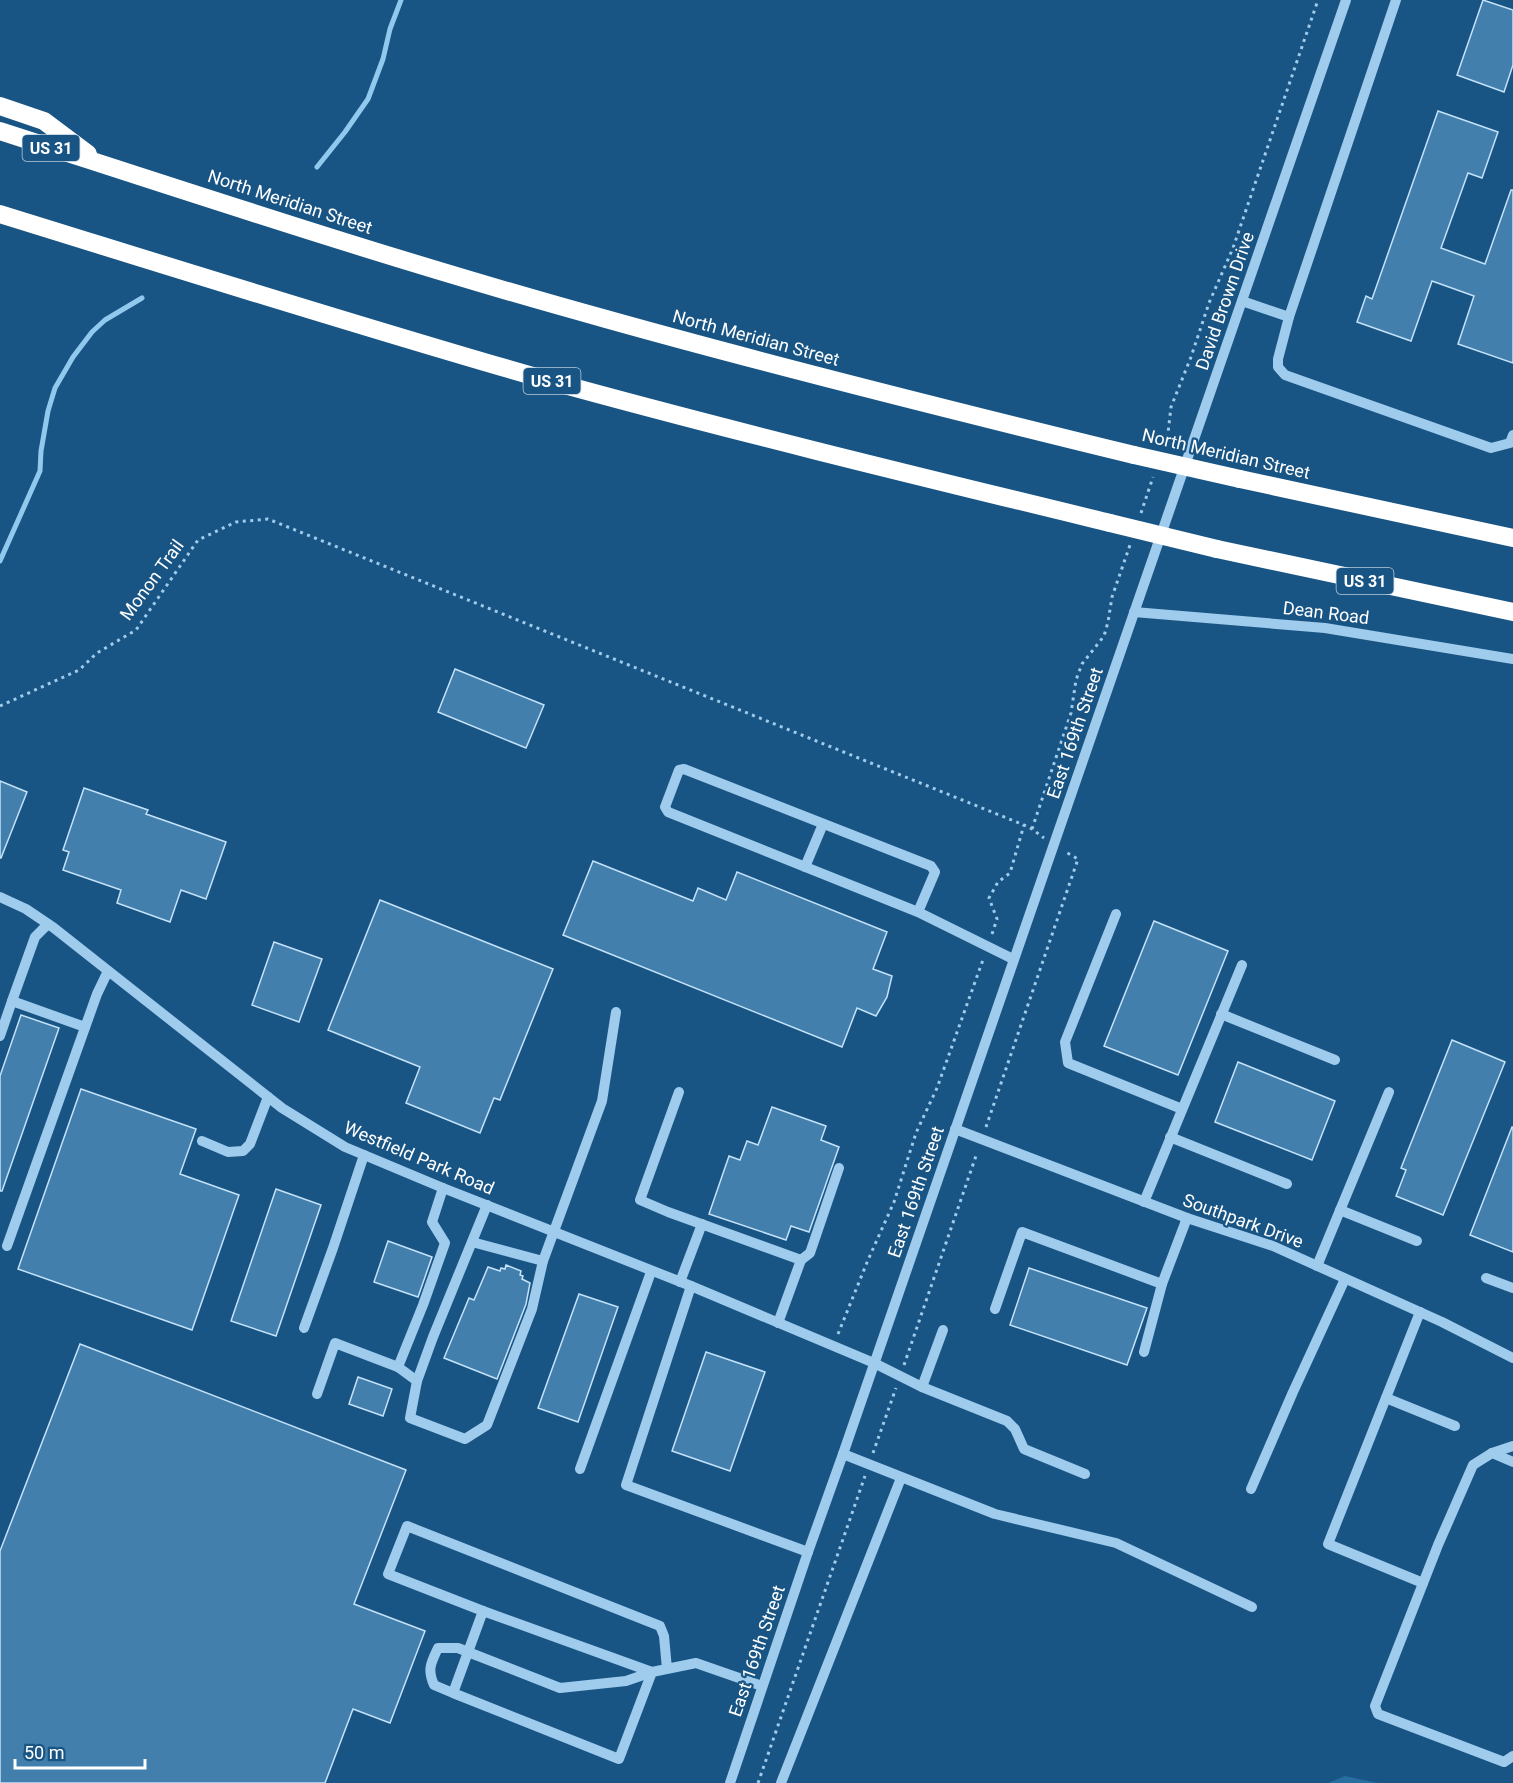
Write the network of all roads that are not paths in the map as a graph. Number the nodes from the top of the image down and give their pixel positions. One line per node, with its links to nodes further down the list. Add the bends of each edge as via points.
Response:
1 (1346, 0): 7 (street, David Brown Drive)
2 (1396, 0): 8 (street)
3 (0, 106): 5 (highway, via 44,121)
4 (0, 131): 5 (highway, North Meridian Street / US 31)
5 (101, 164): 10 (highway, North Meridian Street / US 31, bridge, via 452,275 934,406 1134,455)
6 (0, 214): 12 (highway, US 31, bridge, via 420,343 791,445 1217,549)
7 (1242, 301): 8 (street); 11 (street, David Brown Drive)
8 (1289, 317): 9 (street, via 1278,359 1278,367 1285,375 1491,448 1510,443)
9 (1513, 435)
10 (1513, 538)
11 (1134, 612): 13 (street, Dean Road, via 1325,628); 20 (street, East 169th Street)
12 (1513, 612)
13 (1513, 659)
14 (822, 824): 15 (street); 15 (street, via 679,770 665,807 668,812); 17 (street, via 930,866 935,872)
15 (805, 867): 17 (street)
16 (0, 897): 19 (street, Westfield Park Road)
17 (918, 912): 20 (street)
18 (1116, 914): 32 (street, via 1065,1042 1068,1063)
19 (48, 924): 22 (street, Westfield Park Road); 23 (street, via 35,937)
20 (1013, 959): 33 (street, East 169th Street)
21 (1242, 965): 25 (street)
22 (108, 971): 26 (street); 31 (street, Westfield Park Road)
23 (12, 1001): 26 (street); 27 (street)
24 (616, 1012): 45 (street, via 602,1101)
25 (1221, 1014): 28 (street); 32 (street)
26 (85, 1027): 48 (street)
27 (0, 1036)
28 (1335, 1060)
29 (679, 1092): 44 (street, via 640,1200)
30 (1389, 1092): 42 (street)
31 (268, 1097): 35 (street, via 250,1144 243,1151 228,1152); 36 (street, Westfield Park Road, via 315,1129)
32 (1182, 1109): 34 (street)
33 (955, 1129): 40 (street, Southpark Drive); 65 (street, East 169th Street)
34 (1170, 1137): 38 (street); 40 (street)
35 (202, 1141)
36 (364, 1155): 39 (street, Westfield Park Road); 61 (street)
37 (839, 1168): 49 (street, via 810,1254)
38 (1287, 1184)
39 (443, 1188): 41 (street, Westfield Park Road); 66 (street, via 432,1222 445,1243)
40 (1144, 1202): 43 (street, Southpark Drive)
41 (487, 1205): 45 (street, Westfield Park Road); 47 (street)
42 (1340, 1210): 46 (street); 51 (street)
43 (1186, 1218): 51 (street, Southpark Drive, via 1273,1246); 56 (street)
44 (702, 1224): 49 (street); 55 (street)
45 (555, 1232): 50 (street); 52 (street, Westfield Park Road)
46 (1417, 1241)
47 (472, 1242): 50 (street); 67 (street)
48 (6, 1246)
49 (801, 1260): 60 (street)
50 (543, 1261): 67 (street, via 532,1309 487,1425 465,1439 410,1418)
51 (1317, 1266): 53 (street, Southpark Drive)
52 (651, 1272): 55 (street, Westfield Park Road); 76 (street)
53 (1345, 1278): 59 (street, Southpark Drive); 79 (street)
54 (1486, 1278): 57 (street)
55 (685, 1284): 60 (street, Westfield Park Road); 80 (street, via 626,1485)
56 (1162, 1284): 58 (street, via 1022,1232); 63 (street)
57 (1513, 1288)
58 (995, 1309)
59 (1420, 1312): 64 (street, Southpark Drive); 70 (street)
60 (778, 1323): 65 (street, Westfield Park Road)
61 (304, 1328)
62 (943, 1330): 68 (street)
63 (1144, 1352)
64 (1513, 1358)
65 (874, 1364): 68 (street, Westfield Park Road); 74 (street, East 169th Street)
66 (398, 1367): 67 (street); 69 (street, via 335,1344)
67 (417, 1381)
68 (922, 1387): 77 (street, Westfield Park Road, via 1007,1421 1024,1449)
69 (317, 1394)
70 (1386, 1398): 71 (street); 81 (street, via 1328,1544)
71 (1455, 1426)
72 (1513, 1446): 73 (street)
73 (1492, 1453): 75 (street); 81 (street, via 1473,1465)
74 (843, 1454): 78 (street); 80 (street, East 169th Street)
75 (1513, 1461)
76 (580, 1469)
77 (1085, 1474)
78 (901, 1478): 82 (street, via 995,1514 1116,1543); 91 (street)
79 (1251, 1489)
80 (808, 1552): 87 (street, East 169th Street)
81 (1423, 1583): 89 (street, via 1375,1706 1378,1714 1504,1762)
82 (1252, 1607)
83 (483, 1611): 84 (street); 85 (street, via 388,1574 407,1526 660,1626); 86 (street)
84 (468, 1652): 86 (street, via 560,1688 626,1682); 88 (street); 88 (street, via 458,1647 438,1648 430,1665 434,1685)
85 (667, 1669): 86 (street); 87 (street, via 696,1663)
86 (652, 1672): 88 (street, via 620,1759)
87 (762, 1686): 90 (street, East 169th Street)
88 (453, 1693)
89 (1513, 1756)
90 (732, 1782)
91 (781, 1783)

